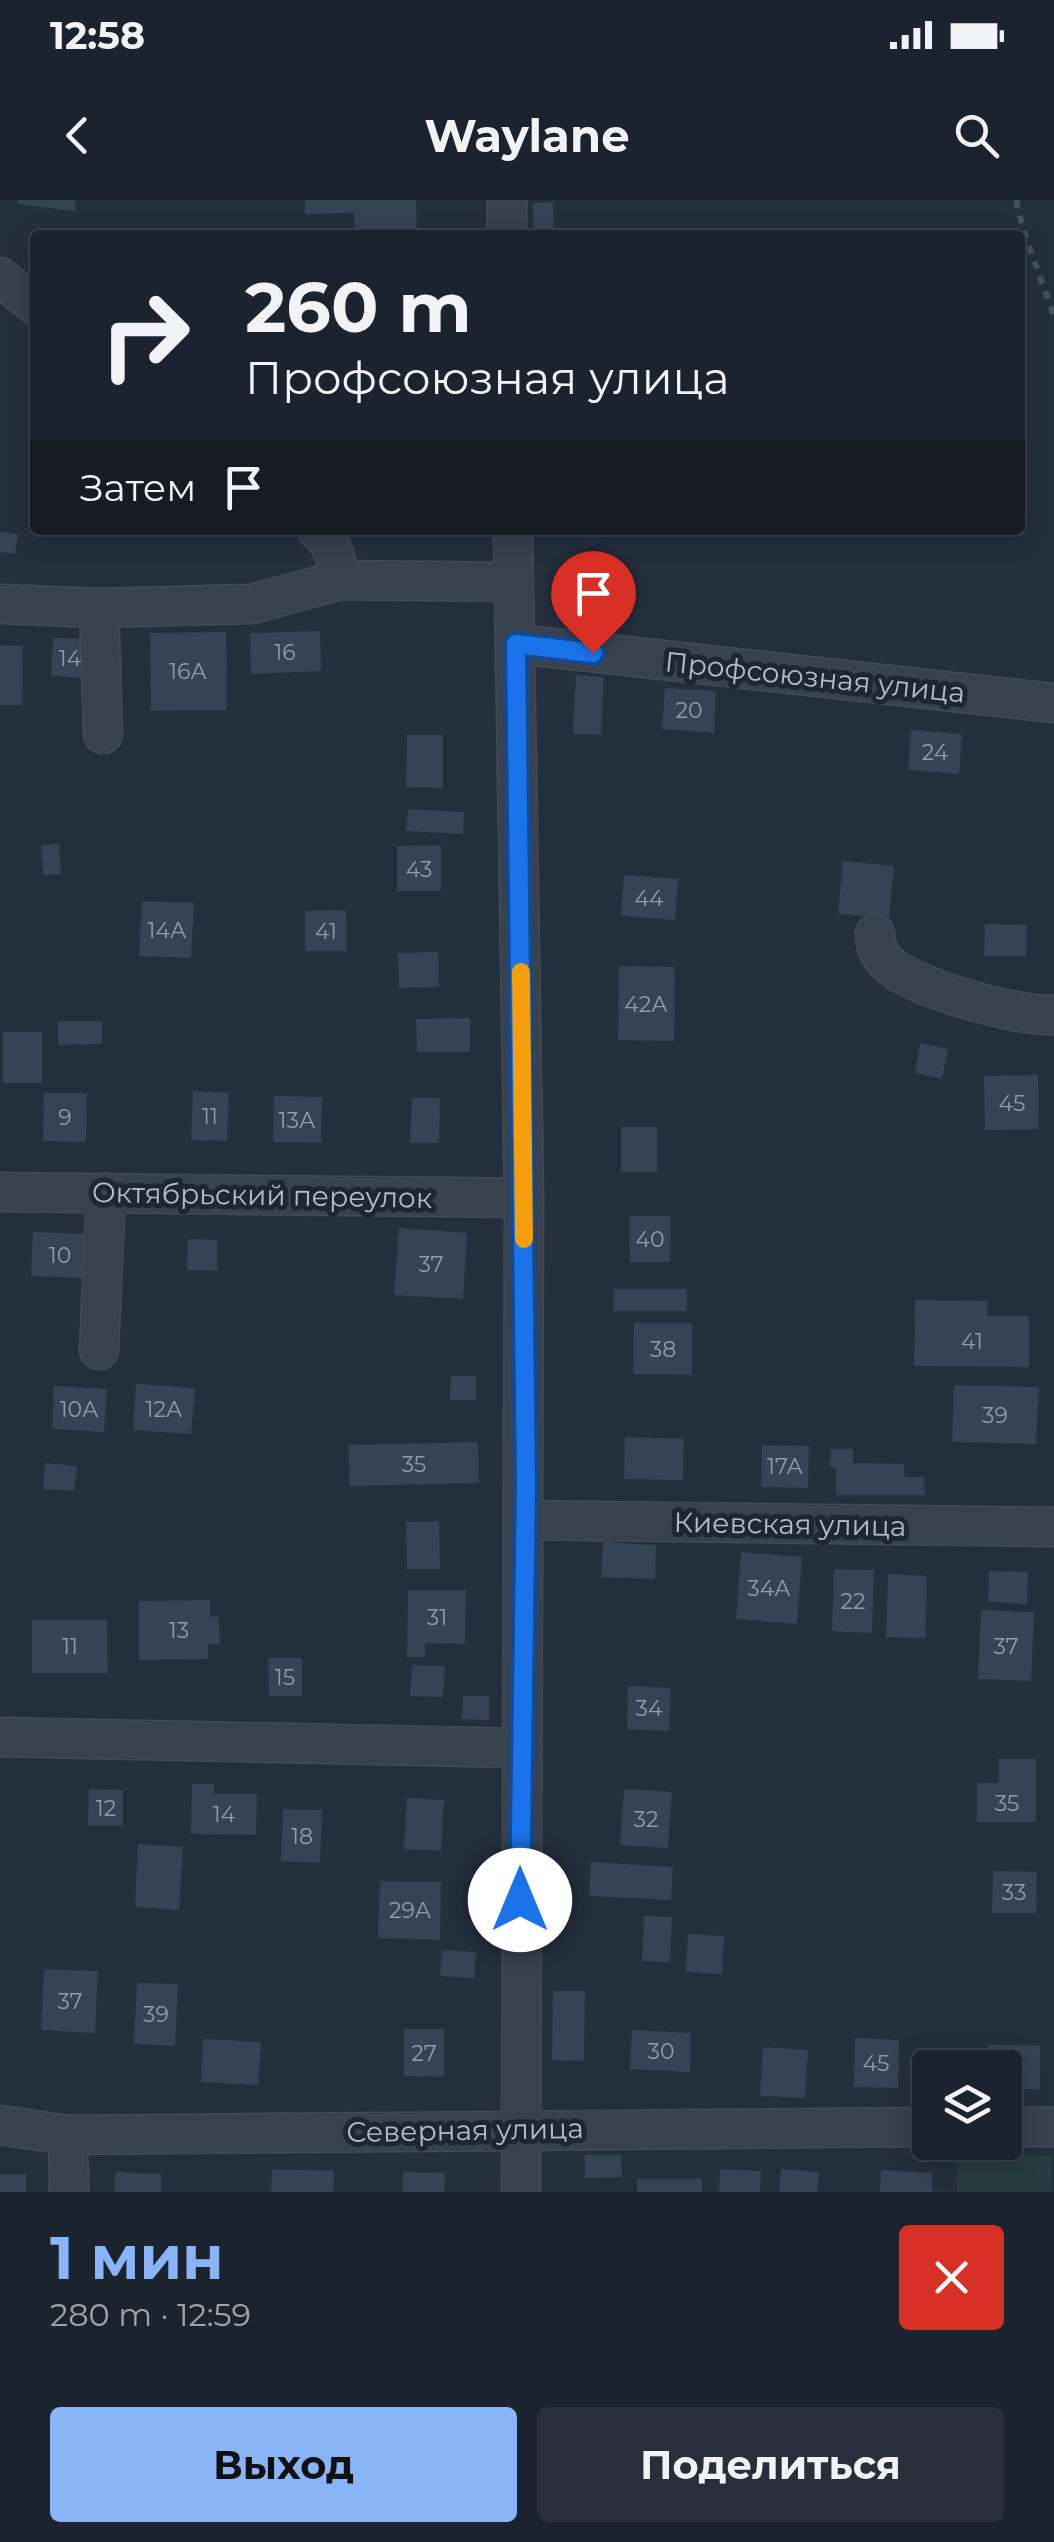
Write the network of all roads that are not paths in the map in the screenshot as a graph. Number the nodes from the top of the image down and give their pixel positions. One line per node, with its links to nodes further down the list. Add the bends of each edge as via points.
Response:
1 (507, 200): 2 (street)
2 (507, 230)
3 (0, 277): 4 (street)
4 (30, 301)
5 (323, 535): 7 (street)
6 (513, 535): 8 (street)
7 (340, 580): 8 (street); 10 (street, via 252,604)
8 (514, 582): 11 (street)
9 (0, 604): 10 (street)
10 (99, 608): 13 (street)
11 (516, 644): 12 (street, Профсоюзная улица); 18 (street)
12 (1054, 702)
13 (102, 734)
14 (876, 934): 15 (street, via 879,954 911,979 967,1000)
15 (1054, 1015)
16 (0, 1192): 17 (street, Октябрьский переулок)
17 (106, 1194): 18 (street, Октябрьский переулок); 19 (street)
18 (524, 1198): 20 (street)
19 (99, 1350)
20 (526, 1520): 21 (street, Киевская улица); 23 (street)
21 (1054, 1527)
22 (0, 1737): 23 (street)
23 (520, 1748): 28 (street)
24 (0, 2125): 29 (street, Северная улица)
25 (1022, 2127): 26 (street)
26 (1054, 2127)
27 (912, 2128): 28 (street, Северная улица)
28 (521, 2129): 29 (street, Северная улица); 31 (street)
29 (68, 2135): 30 (street)
30 (70, 2192)
31 (522, 2192)

